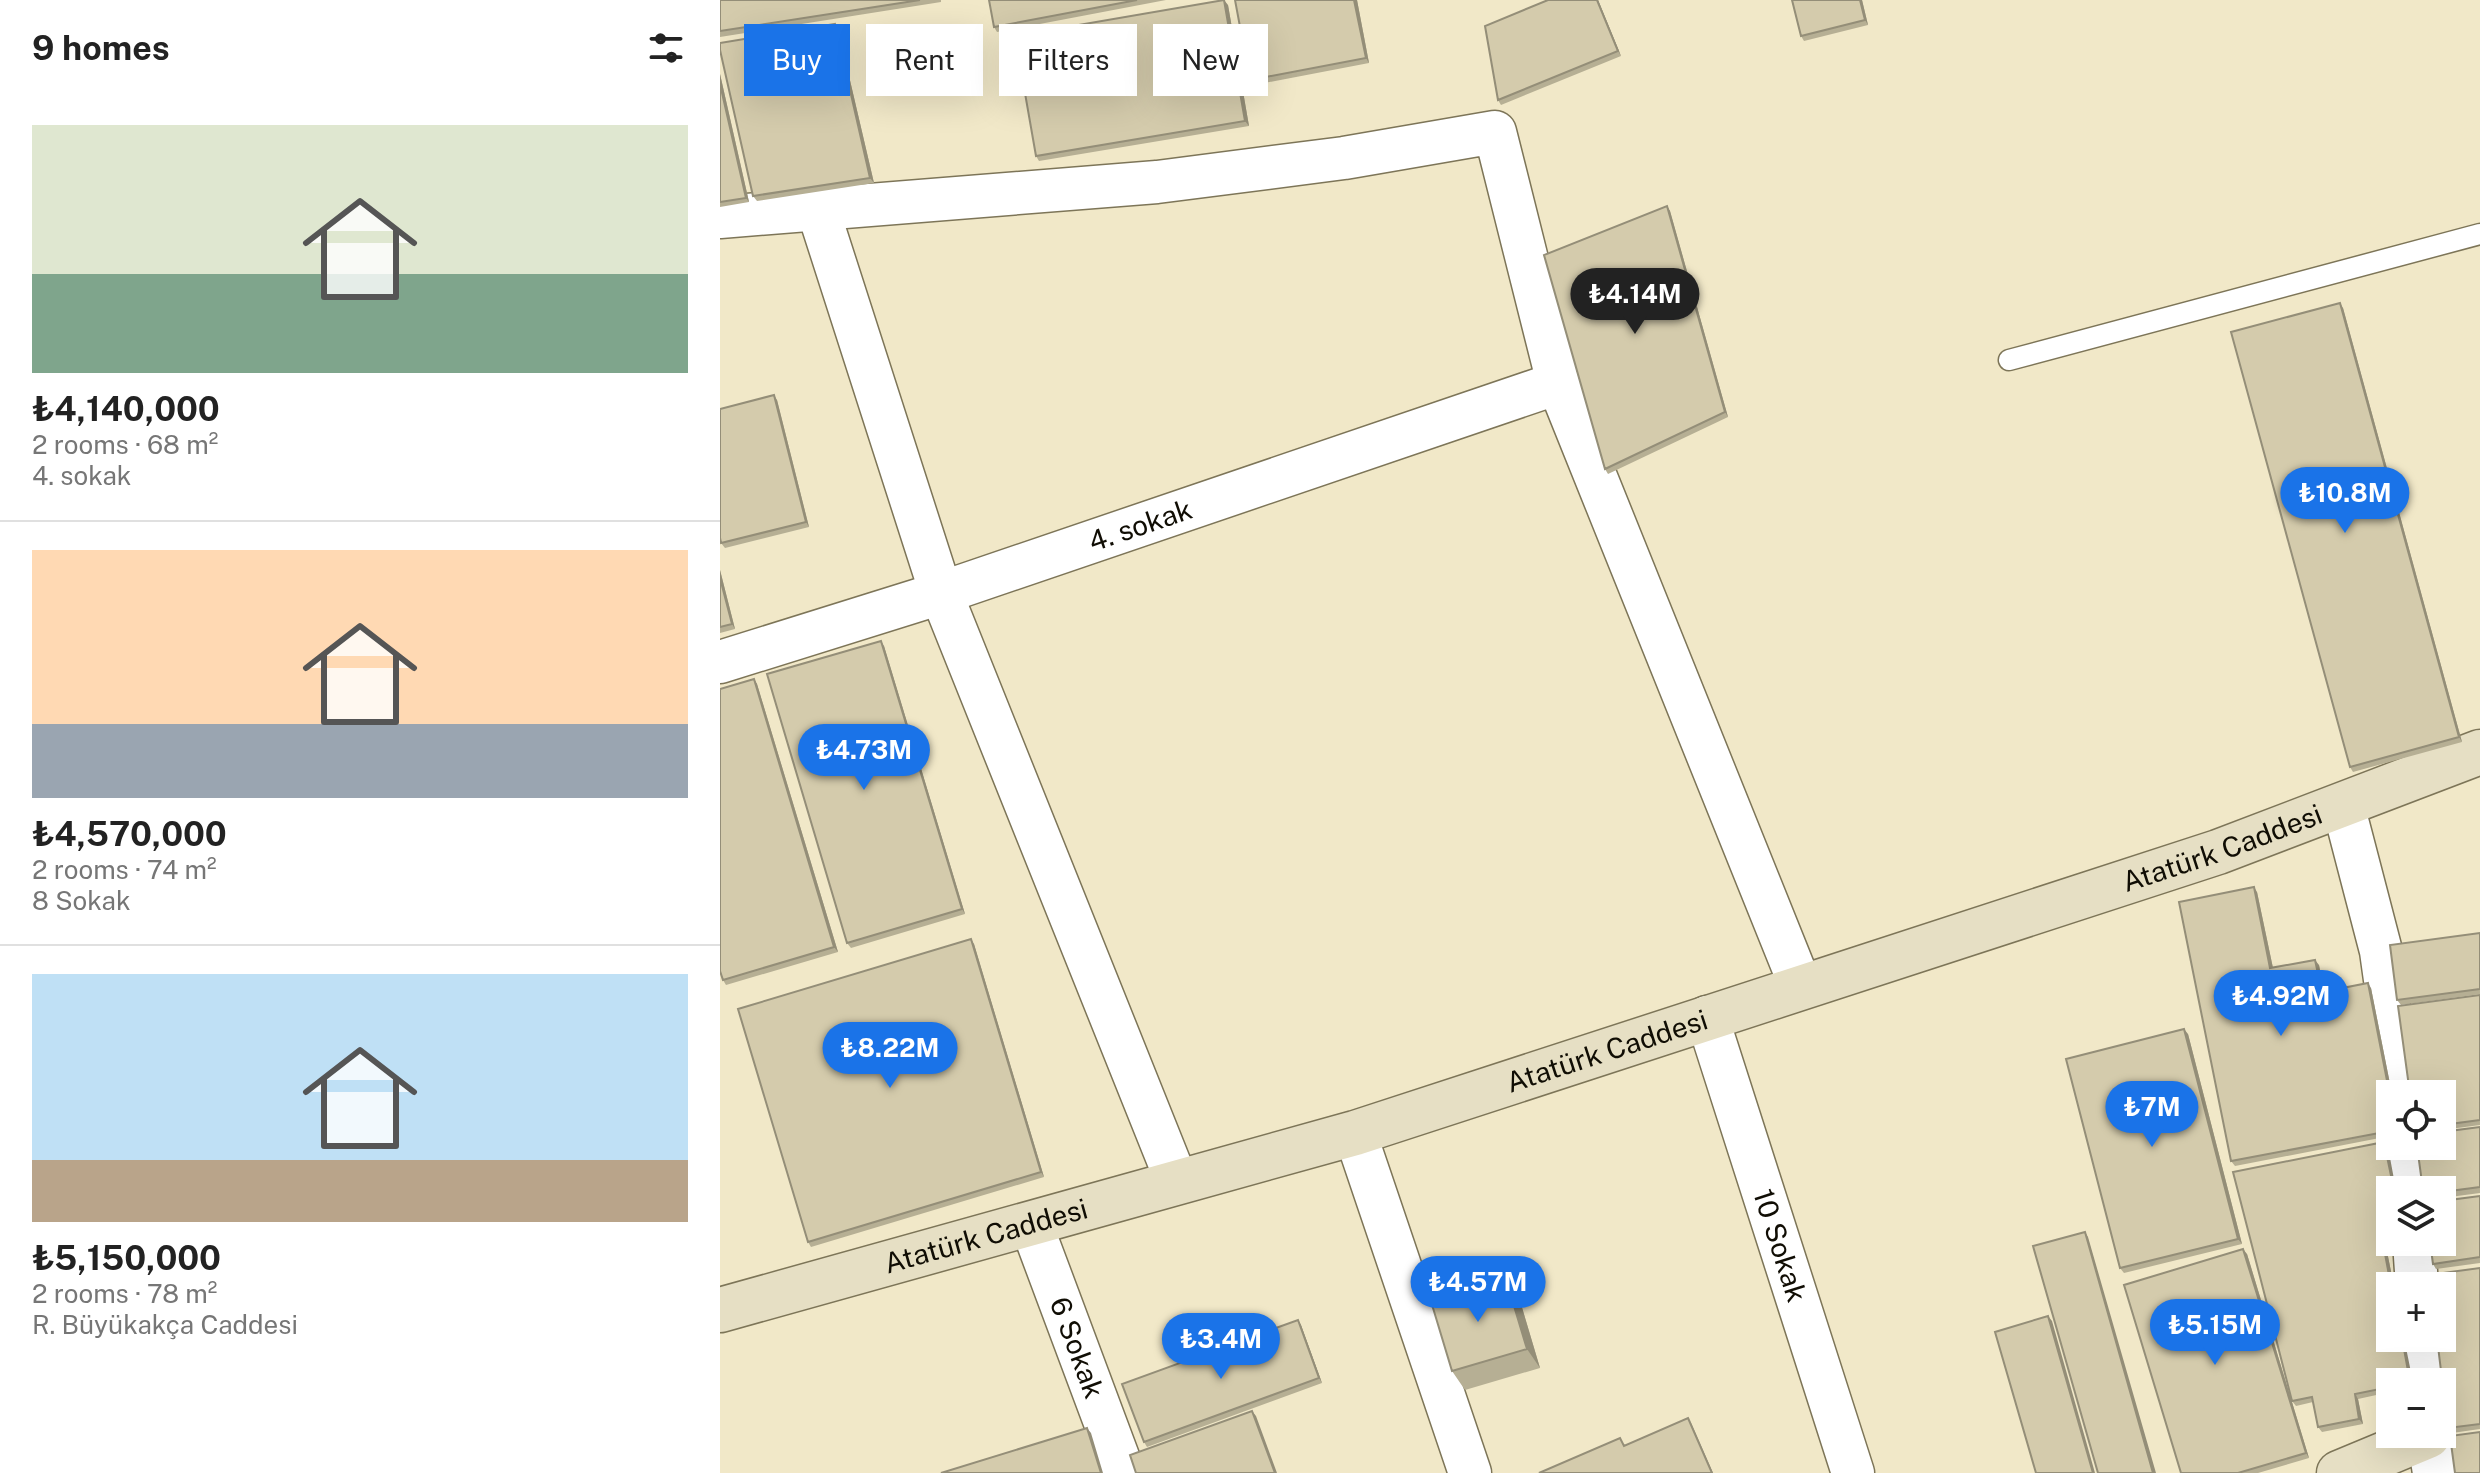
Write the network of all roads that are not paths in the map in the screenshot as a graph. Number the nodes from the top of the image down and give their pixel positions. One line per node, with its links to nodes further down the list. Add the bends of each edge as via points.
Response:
1 (817, 207): 2 (street); 5 (street, via 1157,182 1495,132); 6 (street)
2 (720, 217)
3 (2480, 234): 4 (lane)
4 (2009, 360)
5 (1558, 383): 6 (street, 4. sokak); 10 (street)
6 (941, 593): 7 (street, 4. sokak); 14 (street)
7 (720, 662)
8 (2480, 752): 9 (street, Atatürk Caddesi)
9 (2343, 805): 10 (street, Atatürk Caddesi, via 2218,852); 12 (street, via 2381,951)
10 (1801, 987): 11 (street, Atatürk Caddesi)
11 (1707, 1017): 13 (street, Atatürk Caddesi); 20 (street, 10 Sokak)
12 (2399, 1080)
13 (1355, 1133): 14 (street, Atatürk Caddesi); 19 (street)
14 (1177, 1182): 15 (street, Atatürk Caddesi)
15 (1031, 1224): 16 (street, Atatürk Caddesi); 18 (street, 6 Sokak)
16 (720, 1310)
17 (2430, 1448): 21 (street)
18 (1124, 1473)
19 (1470, 1473)
20 (1853, 1473)
21 (2339, 1473)

